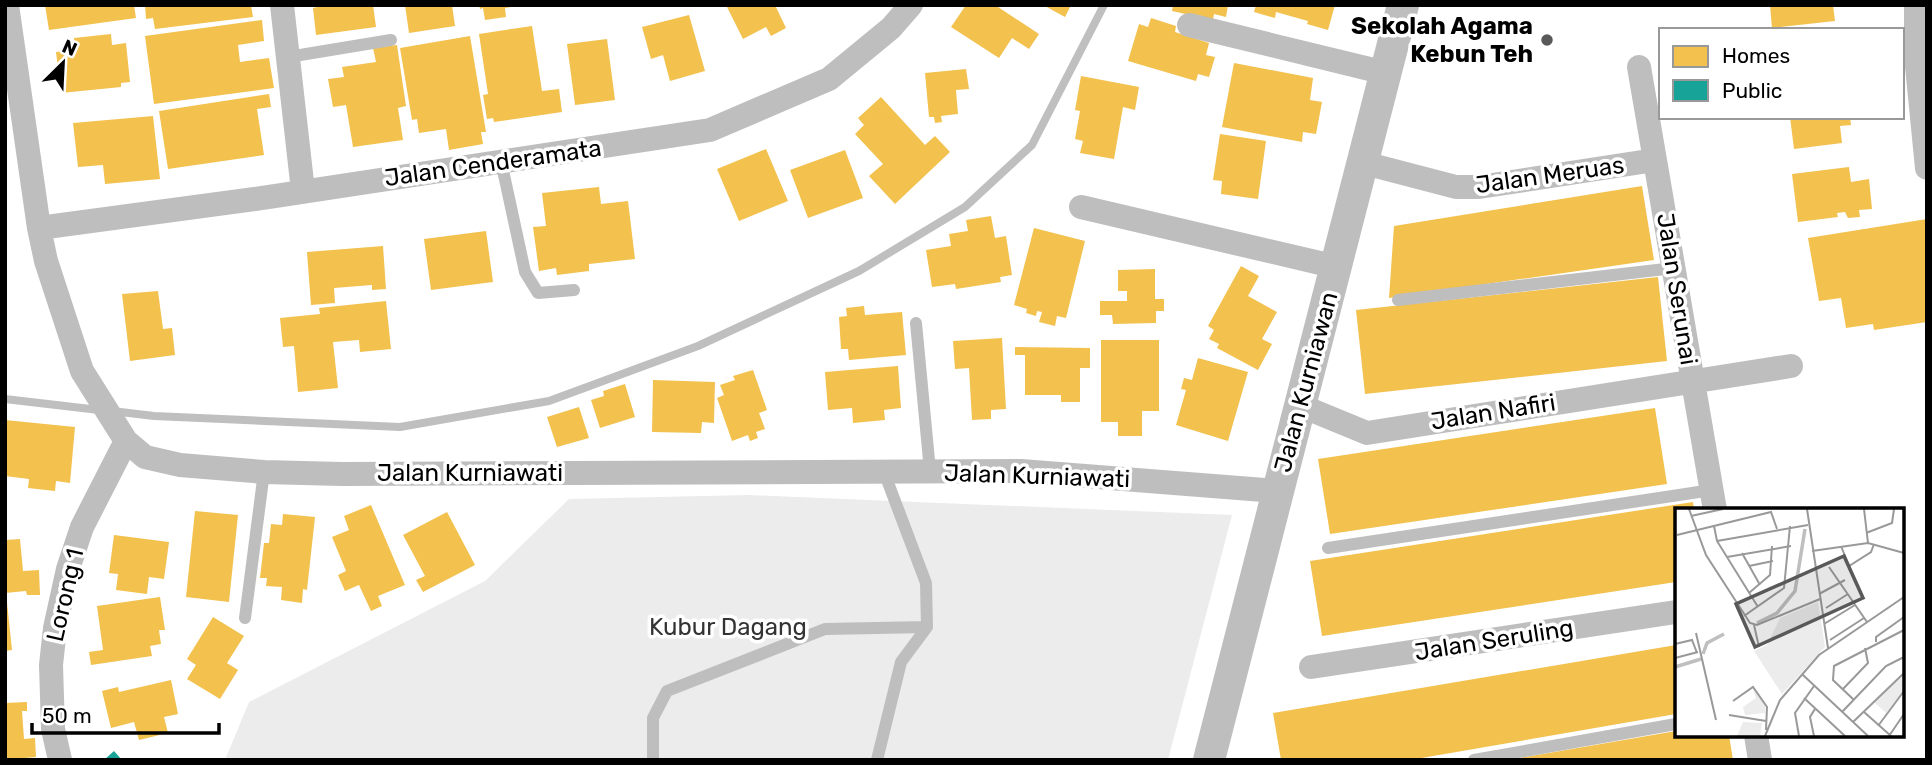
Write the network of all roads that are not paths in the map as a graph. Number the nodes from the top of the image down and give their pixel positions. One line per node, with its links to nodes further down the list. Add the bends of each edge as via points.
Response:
1 (7, 5): 17 (street, Jalan Kurniawati)
2 (282, 5): 8 (street)
3 (911, 5): 12 (street, Jalan Cenderamata, via 891,28 829,79 710,130)
4 (1404, 5): 10 (street, Jalan Kurniawan)
5 (1916, 5): 14 (street)
6 (1189, 25): 10 (street)
7 (391, 40): 8 (lane)
8 (288, 57): 15 (street)
9 (1639, 68): 11 (street, Jalan Serunai)
10 (1386, 73): 13 (street, Jalan Kurniawan)
11 (1655, 160): 13 (street, Jalan Meruas, via 1479,187 1456,187); 19 (street, Jalan Serunai)
12 (501, 161): 15 (street, Jalan Cenderamata); 20 (lane, via 525,272 538,293)
13 (1364, 163): 18 (street, Jalan Kurniawan)
14 (1927, 169)
15 (303, 191): 17 (street, Jalan Cenderamata)
16 (1081, 207): 18 (street)
17 (38, 228): 26 (street, Jalan Kurniawati, via 82,371)
18 (1337, 267): 25 (street, Jalan Kurniawan)
19 (1674, 268): 21 (lane); 24 (street, Jalan Serunai)
20 (574, 290)
21 (1398, 300)
22 (916, 323): 27 (lane)
23 (1791, 366): 24 (street, Jalan Nafiri)
24 (1692, 381): 25 (street, Jalan Nafiri, via 1367,433); 31 (street, Jalan Serunai)
25 (1299, 405): 30 (street, Jalan Kurniawan)
26 (122, 435): 28 (street, Jalan Kurniawati, via 145,457 180,465); 39 (street, Lorong 1, via 82,527 55,628 53,729)
27 (930, 471): 29 (street, Jalan Kurniawati); 30 (street, Jalan Kurniawati, via 1021,471)
28 (264, 472): 29 (street, Jalan Kurniawati); 34 (lane)
29 (884, 472): 35 (lane, via 926,583)
30 (1277, 491): 42 (street, Jalan Kurniawan)
31 (1713, 500): 32 (lane)
32 (1328, 548)
33 (1675, 612): 36 (street, Jalan Seruling)
34 (244, 618)
35 (927, 627): 40 (lane, via 825,629 667,691 653,718); 41 (lane, via 901,662)
36 (1311, 667)
37 (1675, 724): 43 (lane)
38 (1756, 737): 44 (street)
39 (60, 760)
40 (653, 760)
41 (877, 760)
42 (1209, 760)
43 (1474, 760)
44 (1760, 760)

